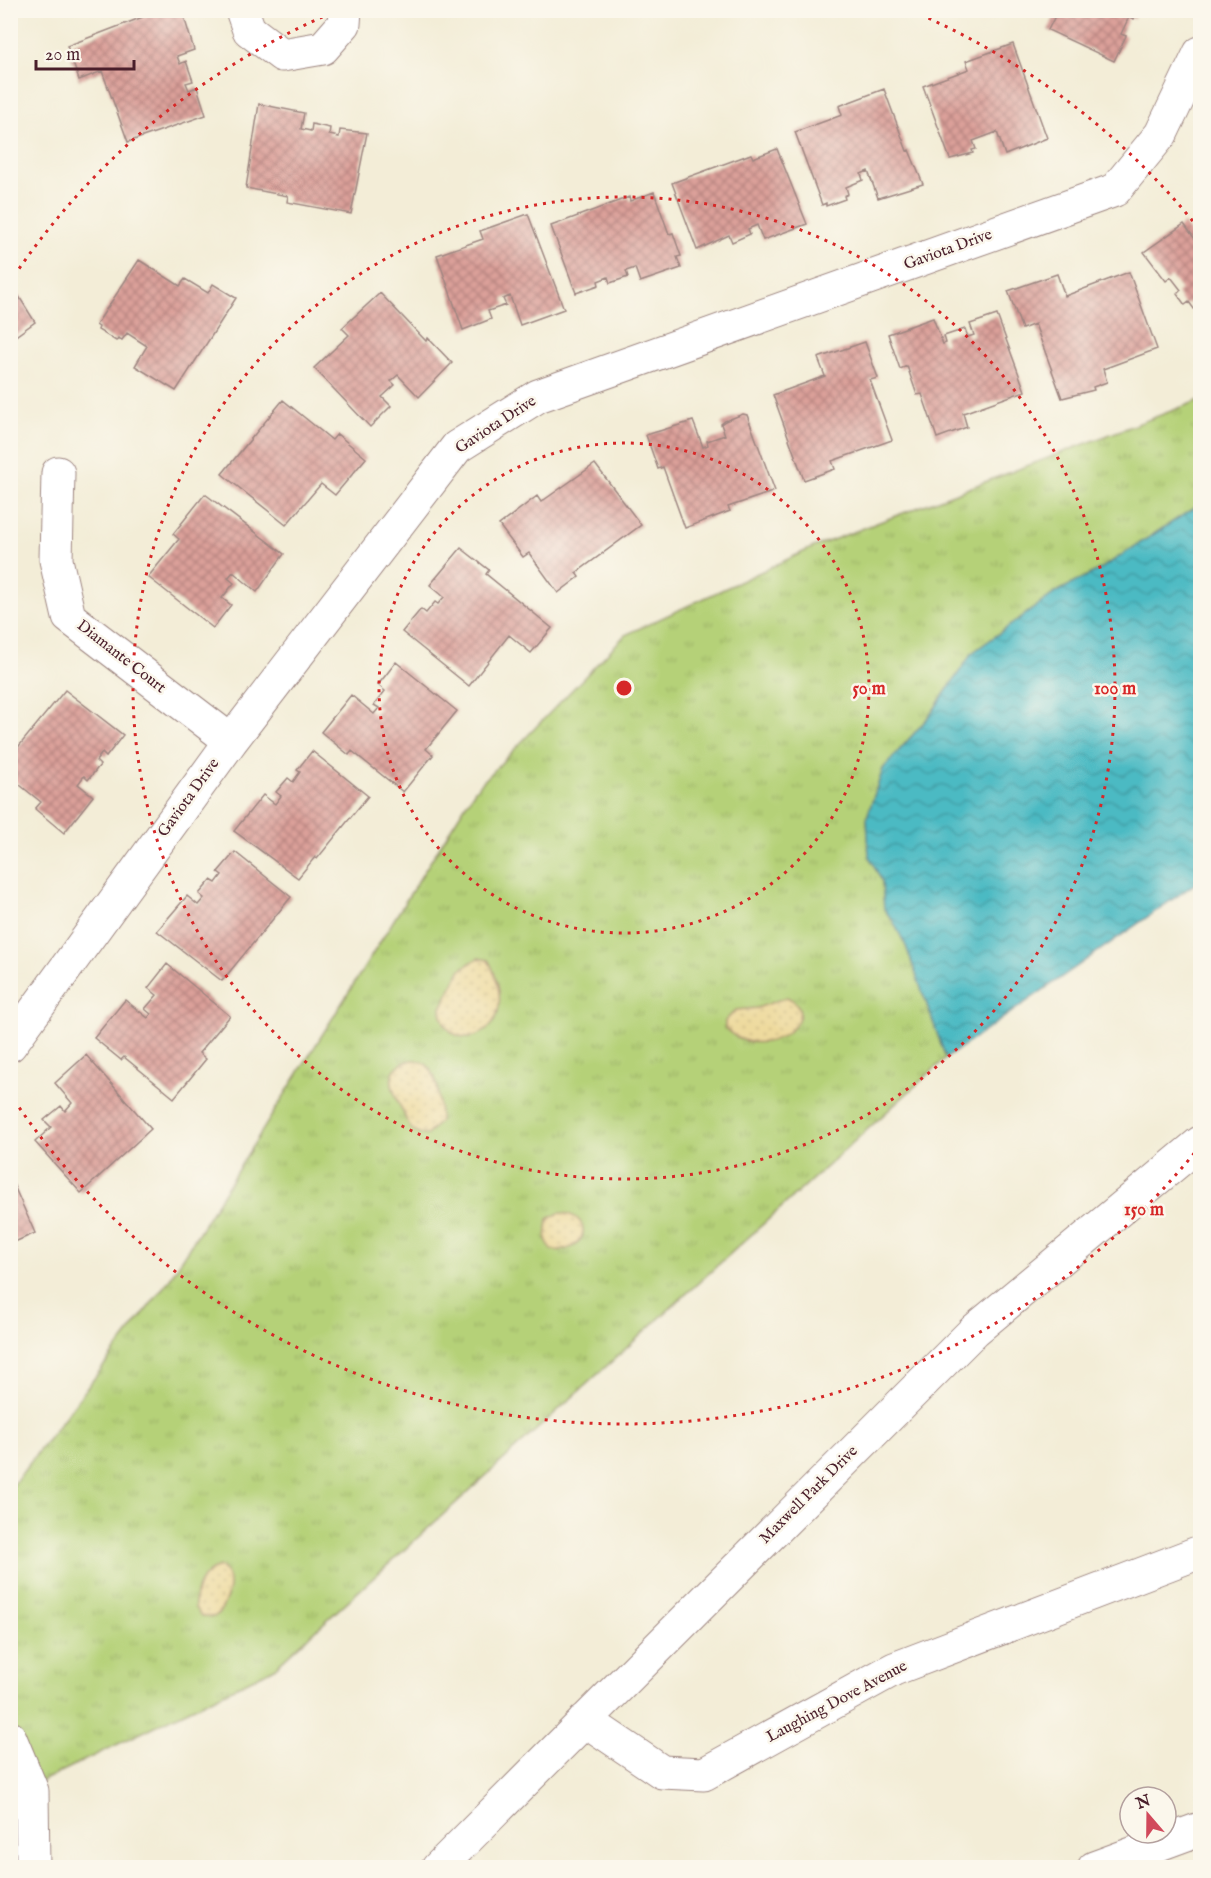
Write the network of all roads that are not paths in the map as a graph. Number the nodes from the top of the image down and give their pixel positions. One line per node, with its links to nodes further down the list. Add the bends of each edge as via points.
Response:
1 (242, 10): 2 (street, via 249,30 282,55 322,48 344,24)
2 (345, 10)
3 (1200, 53): 5 (street, Gaviota Drive, via 1161,134 1115,190 538,396 457,447)
4 (58, 473): 5 (street, Diamante Court, via 56,560 69,617)
5 (231, 741): 6 (street, Gaviota Drive)
6 (10, 1045)
7 (1200, 1143): 9 (street, Maxwell Park Drive, via 975,1330)
8 (1200, 1552): 9 (street, Laughing Dove Avenue, via 894,1669 704,1774 662,1773)
9 (585, 1720): 13 (street, Maxwell Park Drive)
10 (10, 1738): 12 (street, via 32,1791)
11 (1200, 1830): 14 (street)
12 (33, 1868)
13 (438, 1868)
14 (1094, 1868)

